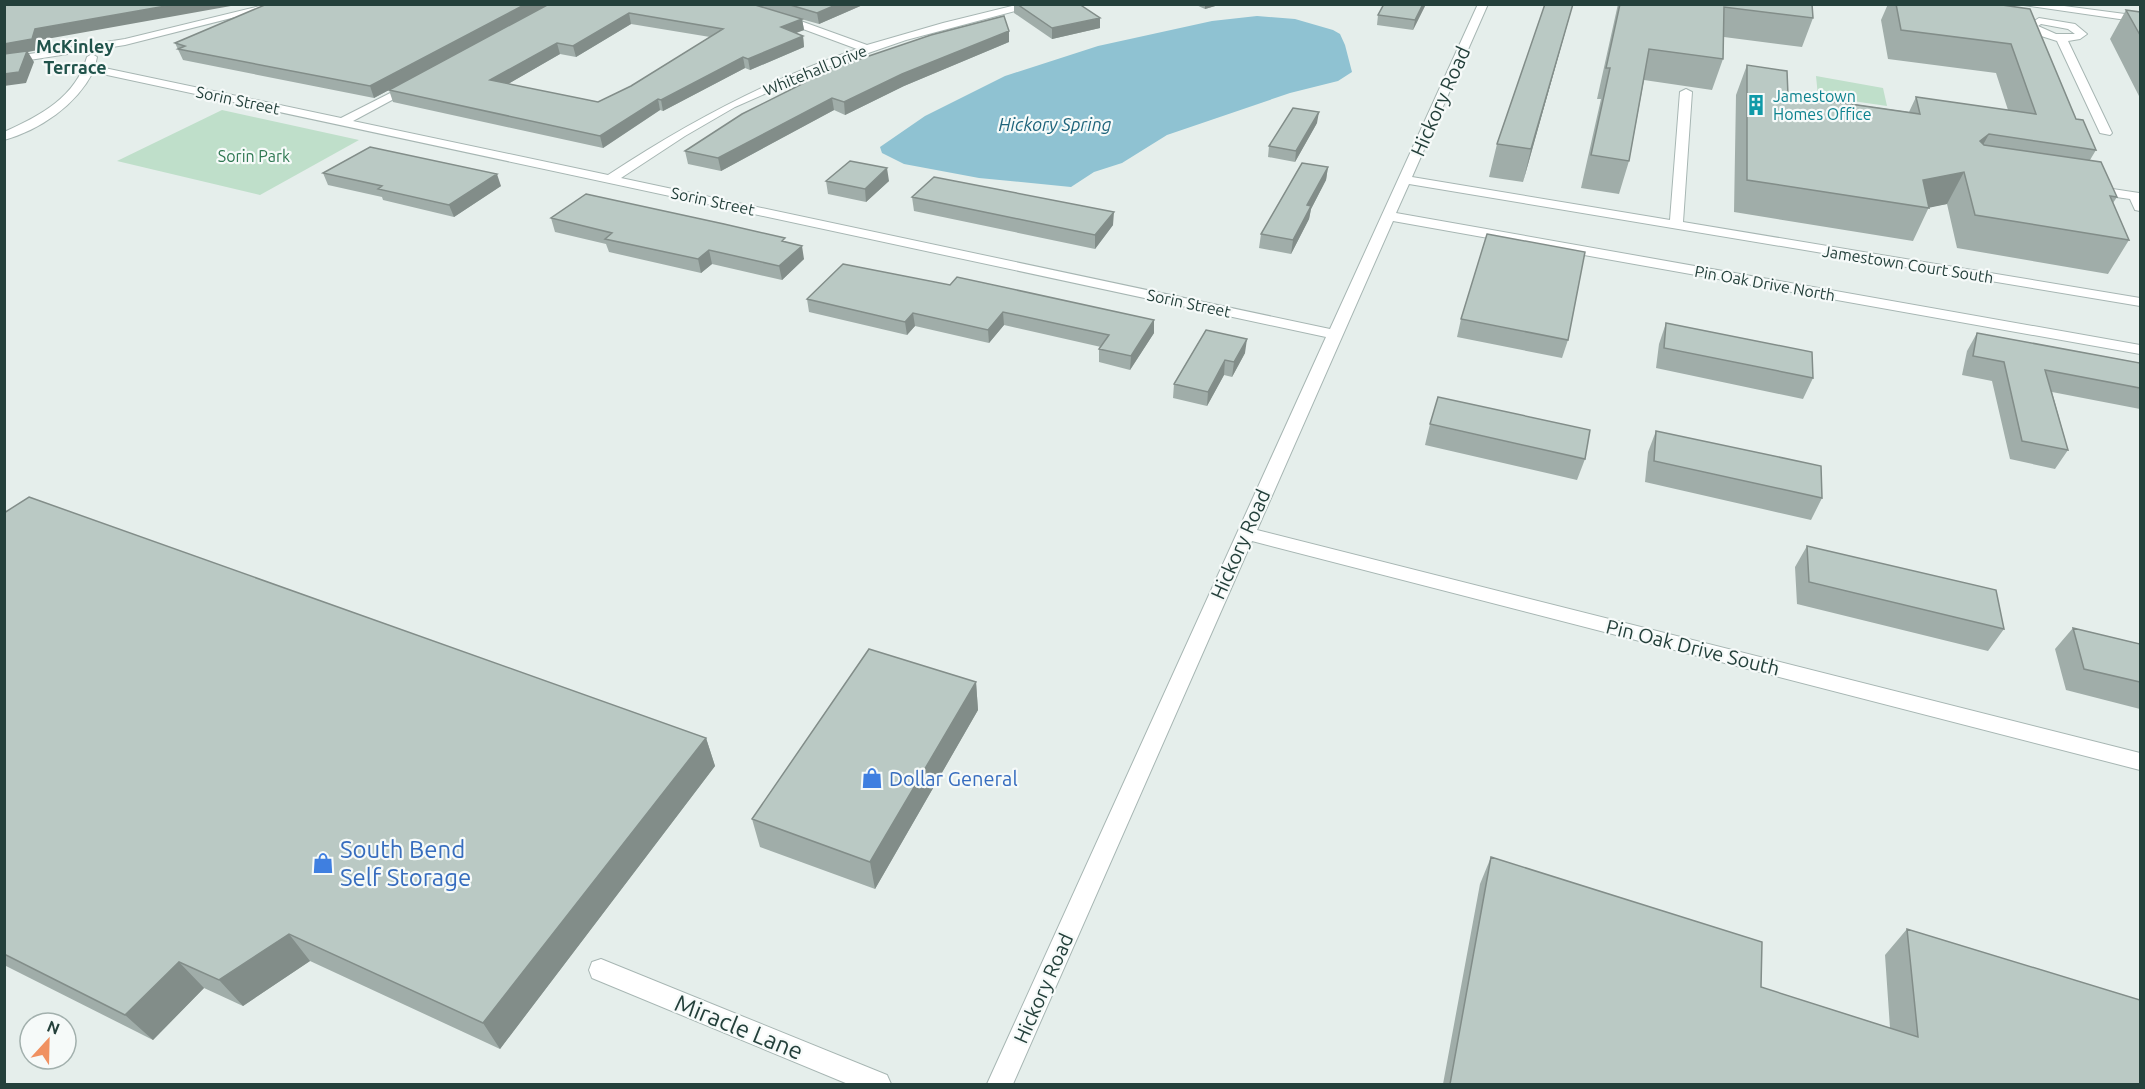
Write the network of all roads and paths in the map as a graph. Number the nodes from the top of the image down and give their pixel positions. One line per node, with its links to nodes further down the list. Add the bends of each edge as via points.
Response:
1 (282, 4): 8 (street)
2 (1036, 4): 9 (street, Whitehall Drive, via 931,28)
3 (1483, 4): 18 (street, Hickory Road)
4 (2016, 7): 6 (street)
5 (774, 15): 9 (street)
6 (2140, 19)
7 (2061, 38): 7 (street, via 2082,34 2063,24 2030,21 2038,32); 15 (street)
8 (93, 47): 10 (street); 11 (street)
9 (867, 49): 17 (street, Whitehall Drive, via 808,70 734,104)
10 (4, 61)
11 (90, 68): 14 (street, Sorin Street); 16 (street, via 74,94 44,116)
12 (426, 77): 14 (street)
13 (1686, 92): 22 (street)
14 (342, 122): 17 (street, Sorin Street)
15 (2106, 133)
16 (4, 137)
17 (611, 179): 24 (street, Sorin Street)
18 (1405, 180): 21 (street, Hickory Road); 22 (street, Jamestown Court South)
19 (2077, 187): 20 (street, via 2135,196)
20 (2140, 207)
21 (1389, 216): 24 (street, Hickory Road); 25 (street, Pin Oak Drive North)
22 (1676, 225): 23 (street, Jamestown Court South)
23 (2140, 302)
24 (1336, 335): 26 (street, Hickory Road)
25 (2140, 350)
26 (1245, 533): 27 (street, Pin Oak Drive South); 30 (street, Hickory Road)
27 (2140, 762)
28 (601, 970): 29 (street, Miracle Lane)
29 (878, 1084)
30 (1000, 1084)

